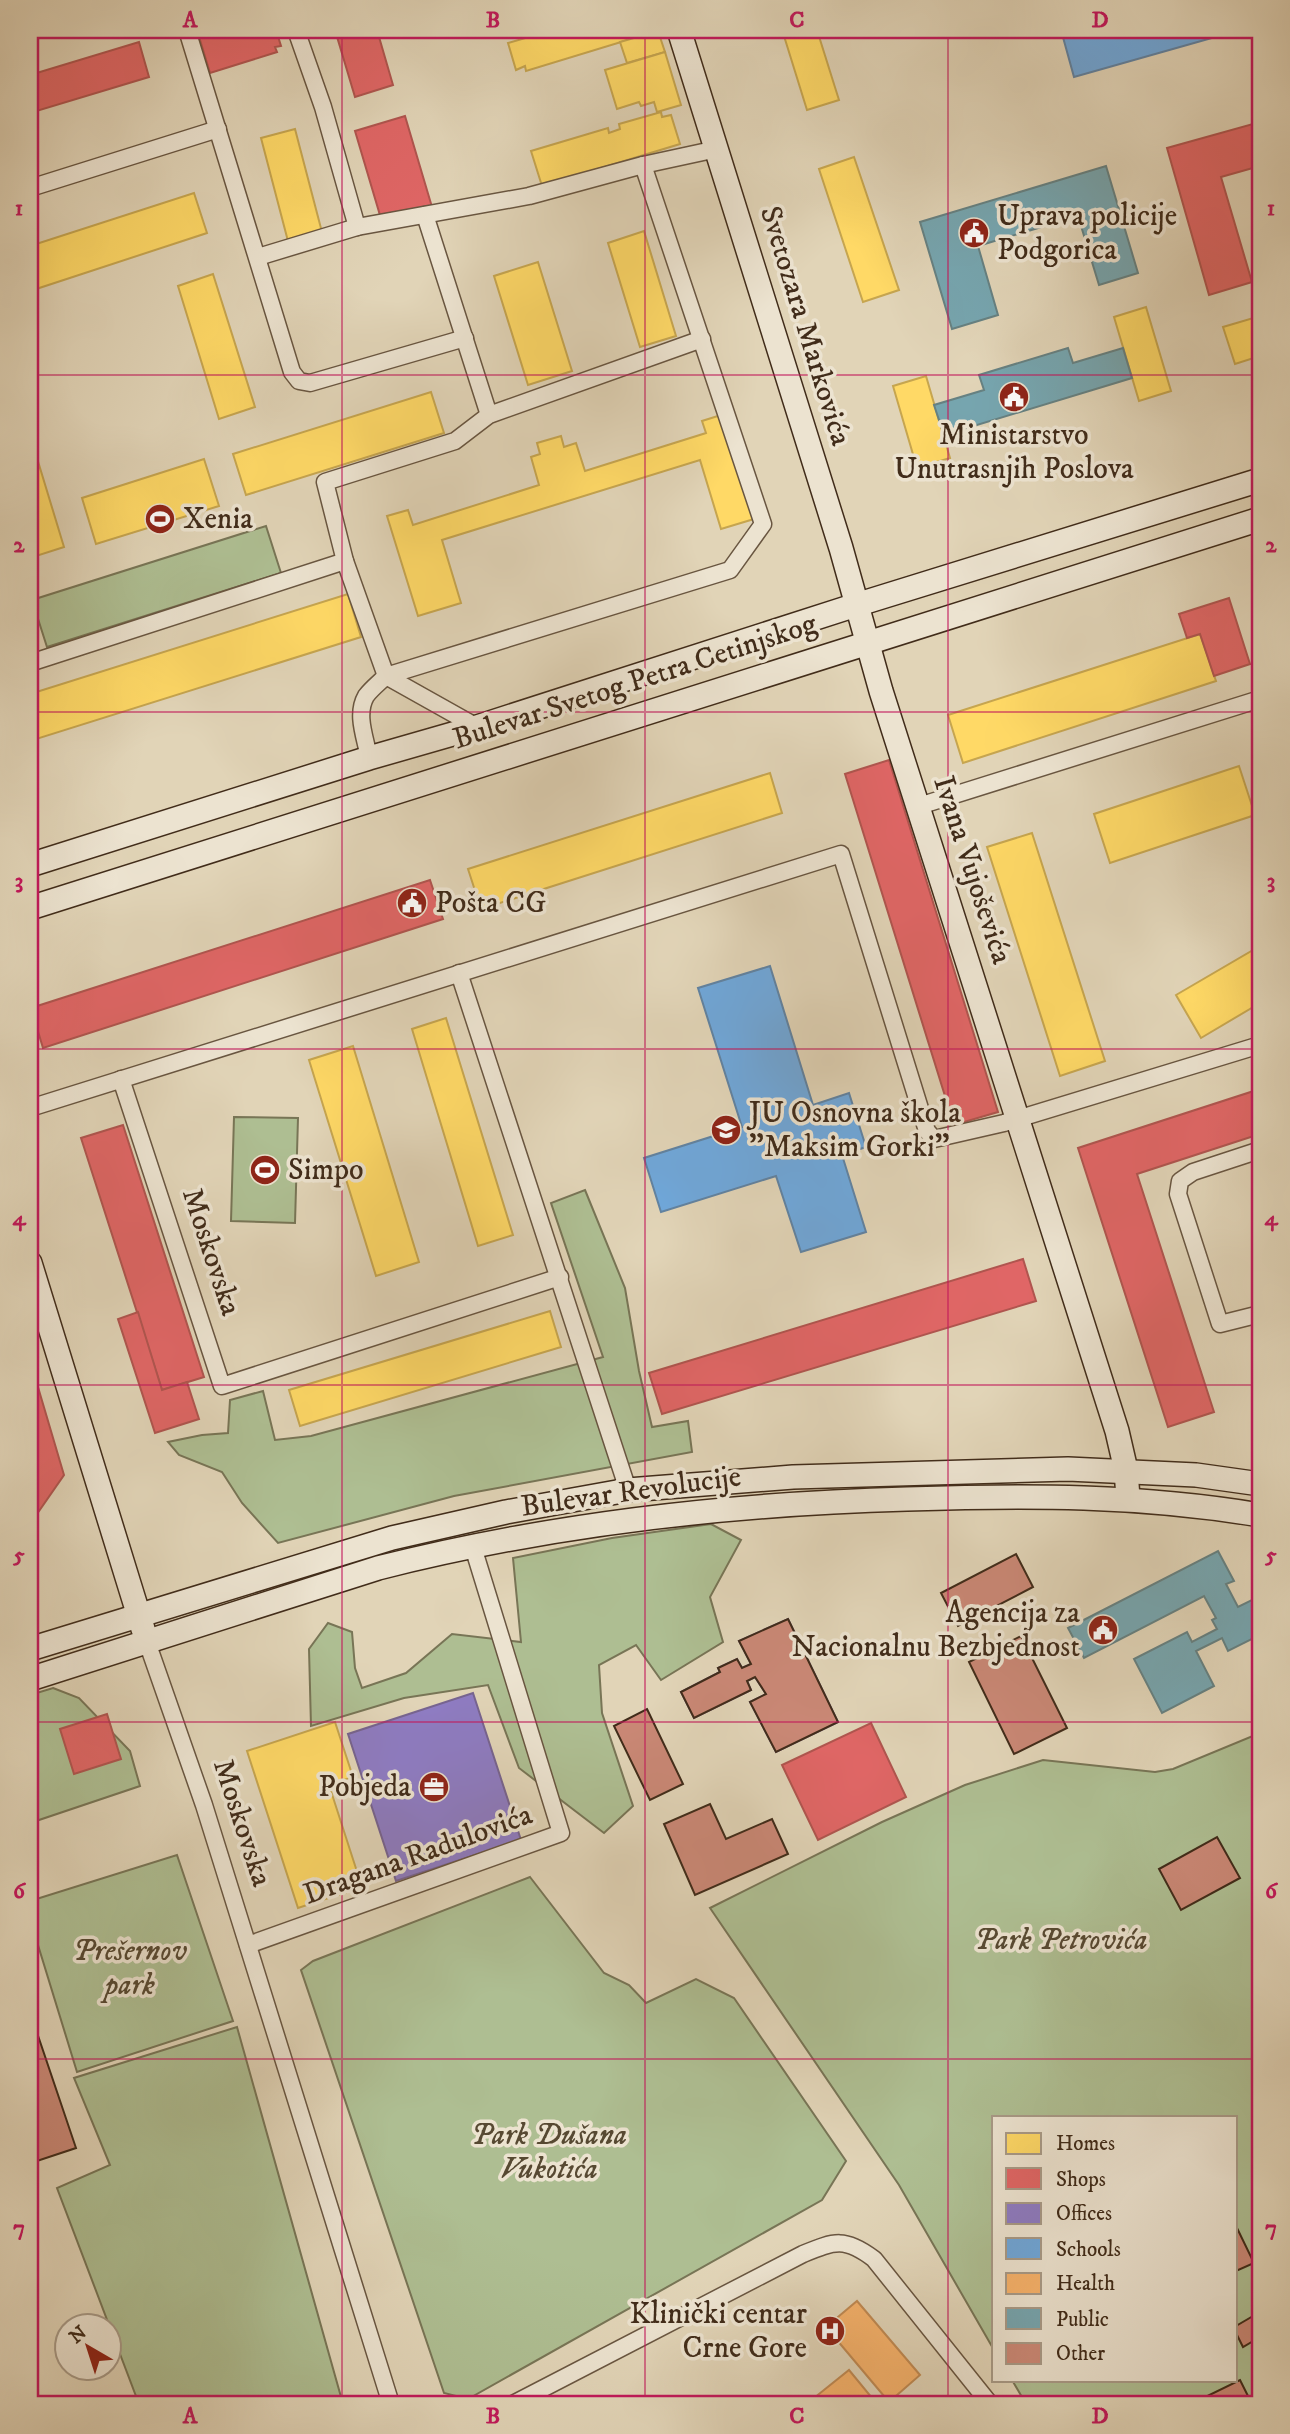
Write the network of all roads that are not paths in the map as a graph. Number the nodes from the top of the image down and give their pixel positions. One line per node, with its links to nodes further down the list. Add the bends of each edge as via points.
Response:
1 (187, 30): 4 (street)
2 (296, 30): 9 (street)
3 (679, 30): 5 (main road, Svetozara Markovića)
4 (218, 129): 7 (street); 10 (street)
5 (716, 149): 6 (street); 17 (main road, Svetozara Markovića)
6 (643, 165): 8 (street, via 529,196); 12 (street)
7 (30, 187)
8 (425, 215): 9 (street); 11 (street)
9 (357, 227): 10 (street)
10 (258, 257): 11 (street, via 292,372 299,381 310,383)
11 (465, 338): 13 (street)
12 (702, 340): 13 (street); 20 (street, via 763,524 730,570)
13 (489, 415): 16 (street, via 455,441 325,482)
14 (1260, 481): 17 (main road, Bulevar Svetog Petra Cetinjskog)
15 (1260, 519): 18 (main road, Bulevar Svetog Petra Cetinjskog)
16 (345, 561): 19 (street); 20 (street)
17 (856, 605): 18 (main road, Svetozara Markovića); 22 (main road, Bulevar Svetog Petra Cetinjskog)
18 (866, 642): 24 (main road, Ivana Vujoševića); 26 (main road, Bulevar Svetog Petra Cetinjskog)
19 (30, 663)
20 (386, 676): 22 (street, Bulevar Svetog Petra Cetinjskog); 23 (street, via 366,696 362,708)
21 (1260, 699): 24 (street)
22 (477, 727): 23 (main road, Bulevar Svetog Petra Cetinjskog)
23 (369, 758): 25 (main road, Bulevar Svetog Petra Cetinjskog)
24 (919, 806): 31 (main road, Ivana Vujoševića)
25 (30, 864)
26 (30, 908)
27 (459, 973): 29 (street); 31 (street, via 841,854 930,1136 939,1140); 34 (street)
28 (1260, 1045): 31 (street)
29 (121, 1079): 30 (street); 34 (street, Moskovska, via 222,1387)
30 (30, 1108)
31 (1017, 1118): 36 (main road, Ivana Vujoševića)
32 (1260, 1150): 35 (street, via 1193,1172 1180,1181 1178,1194 1220,1324)
33 (30, 1263): 42 (main road, Moskovska)
34 (560, 1277): 38 (street)
35 (1260, 1314)
36 (1126, 1470): 37 (main road, Bulevar Revolucije); 38 (main road, Bulevar Revolucije, via 793,1477); 39 (main road, Ivana Vujoševića)
37 (1260, 1484)
38 (628, 1490): 42 (main road, Bulevar Revolucije, via 392,1538)
39 (1128, 1499): 40 (main road, Bulevar Revolucije); 41 (main road, Bulevar Revolucije, via 941,1497 755,1506 586,1527)
40 (1260, 1515)
41 (473, 1547): 43 (main road, Bulevar Revolucije, via 378,1568); 46 (street, Dragana Radulovića, via 561,1833)
42 (139, 1615): 43 (main road, Moskovska); 44 (main road, Bulevar Revolucije)
43 (147, 1642): 45 (main road, Bulevar Revolucije); 46 (street, Moskovska)
44 (30, 1649)
45 (30, 1679)
46 (248, 1945): 47 (street, Moskovska)
47 (391, 2404)
48 (513, 2404): 49 (street, via 803,2254 821,2246 849,2243 874,2259)
49 (990, 2404)

